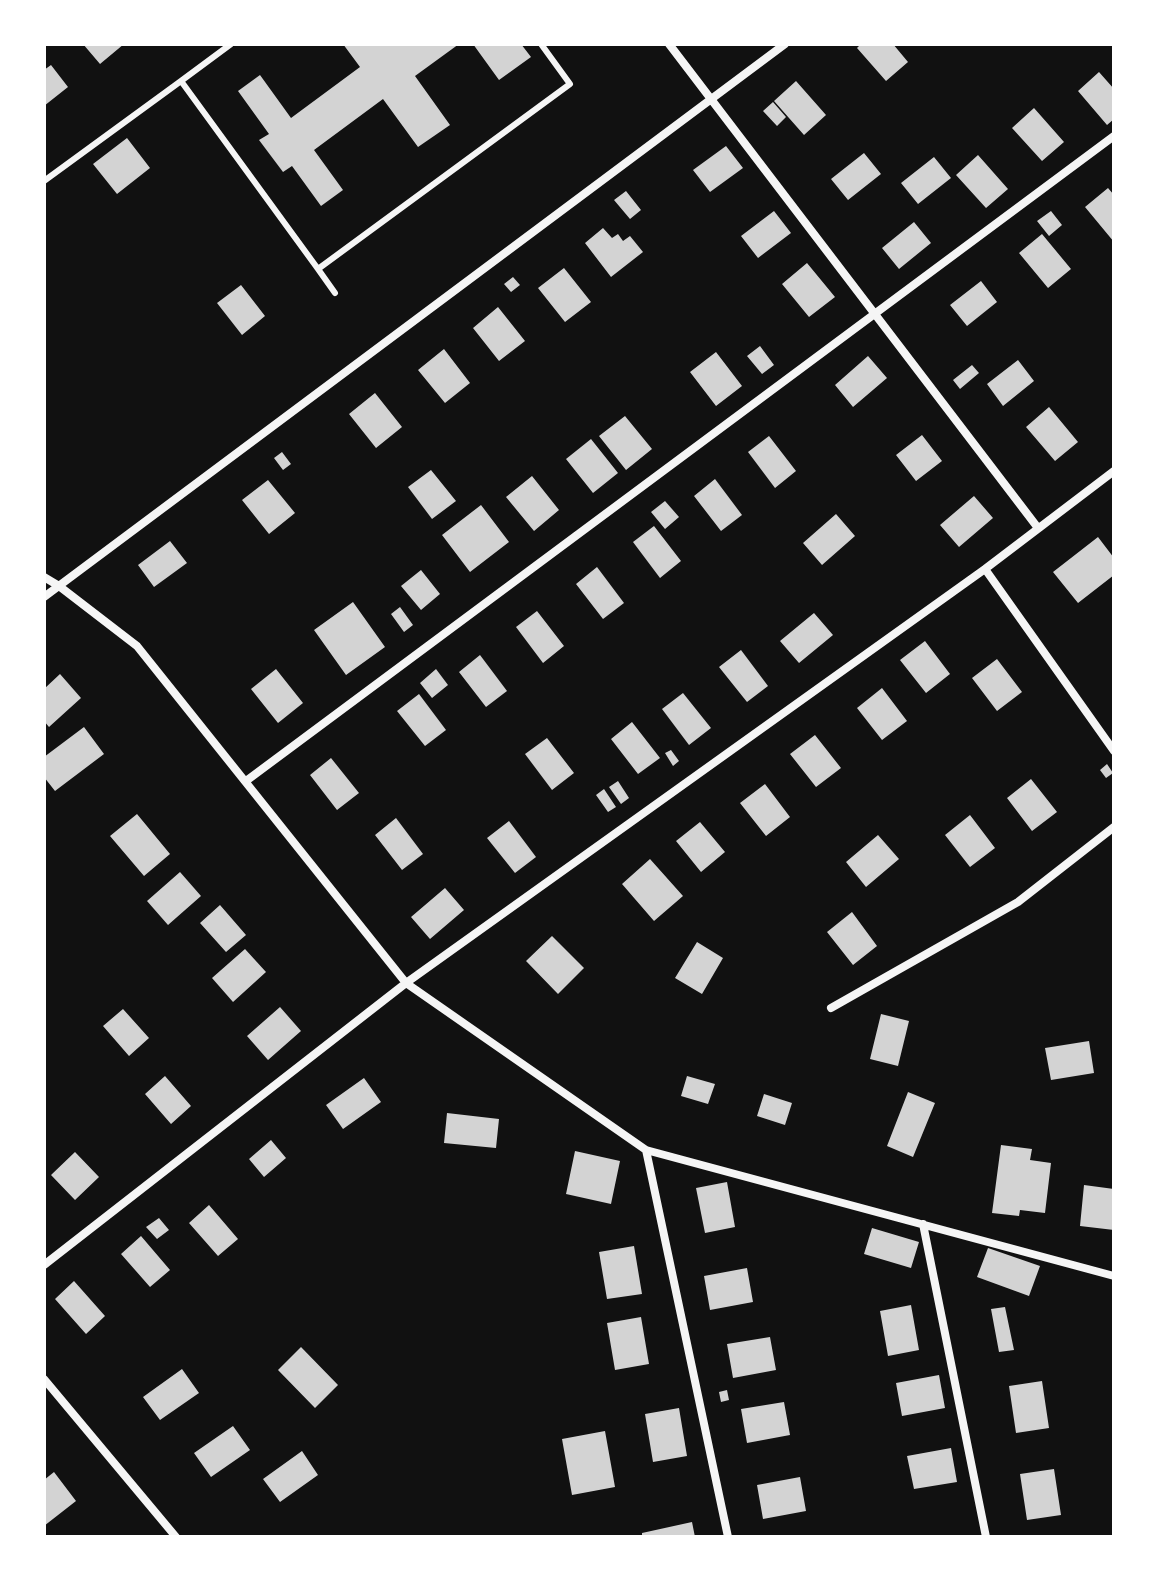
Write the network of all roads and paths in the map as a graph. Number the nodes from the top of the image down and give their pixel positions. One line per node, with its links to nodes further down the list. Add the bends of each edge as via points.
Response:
1 (231, 44): 5 (lane)
2 (541, 44): 9 (lane, via 570,84)
3 (669, 44): 6 (street)
4 (785, 44): 6 (street)
5 (181, 81): 8 (lane); 9 (lane)
6 (710, 99): 11 (street); 16 (street)
7 (1114, 136): 11 (street)
8 (45, 179)
9 (318, 269): 10 (lane)
10 (335, 293)
11 (874, 312): 13 (street); 19 (street)
12 (1114, 471): 13 (street)
13 (1038, 528): 14 (street)
14 (985, 569): 18 (street); 21 (street)
15 (44, 577): 16 (street)
16 (59, 586): 17 (street); 19 (street, via 137,646)
17 (44, 597)
18 (1114, 751)
19 (246, 781): 21 (street)
20 (1114, 827): 22 (street, via 1018,902)
21 (406, 983): 23 (street); 25 (street)
22 (831, 1008)
23 (646, 1150): 24 (street); 29 (street)
24 (923, 1224): 26 (street); 30 (street)
25 (44, 1265)
26 (1114, 1276)
27 (44, 1379): 28 (street)
28 (176, 1537)
29 (728, 1537)
30 (986, 1537)

